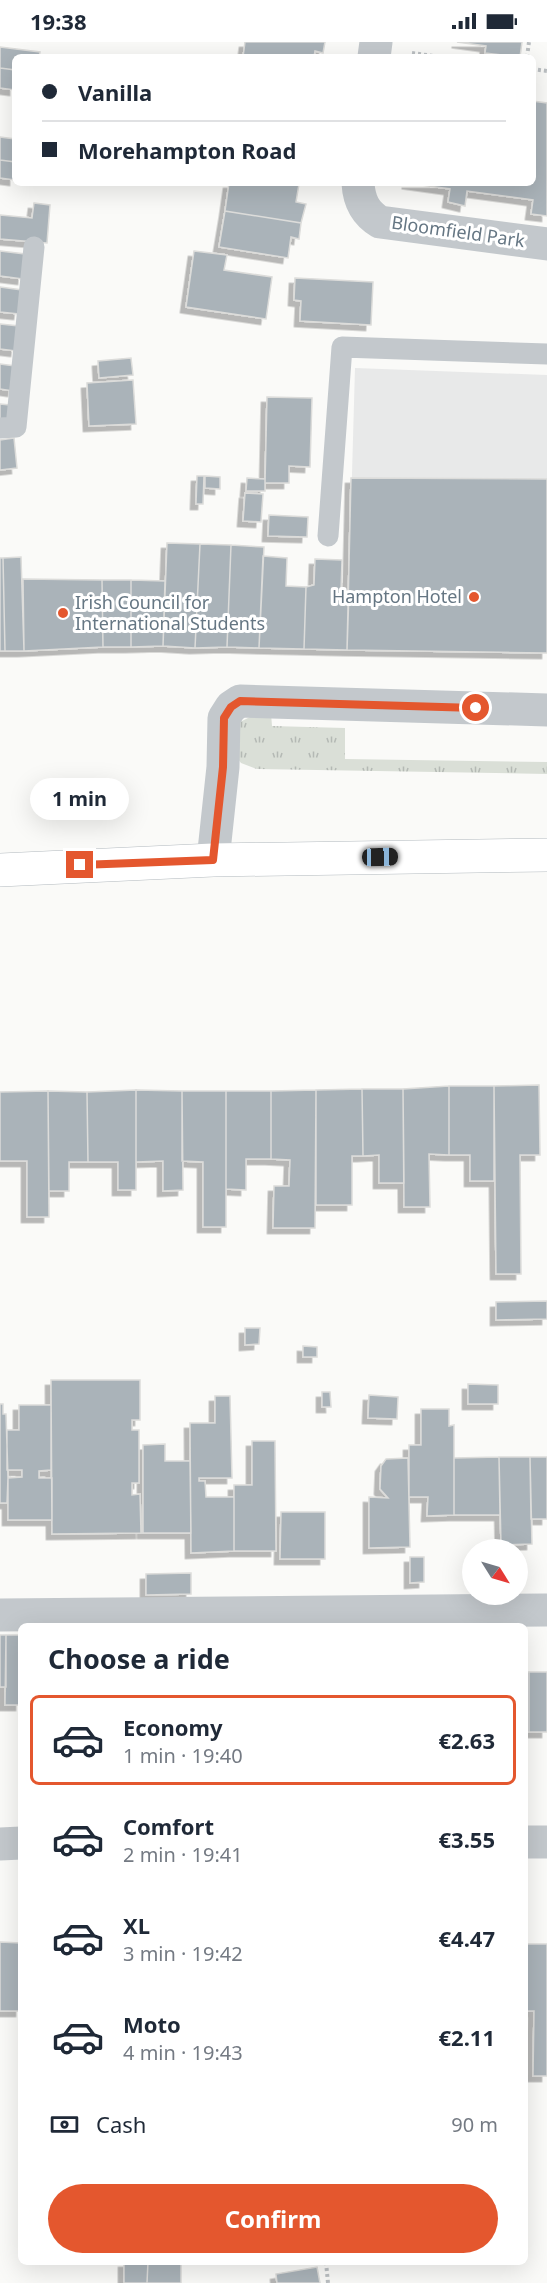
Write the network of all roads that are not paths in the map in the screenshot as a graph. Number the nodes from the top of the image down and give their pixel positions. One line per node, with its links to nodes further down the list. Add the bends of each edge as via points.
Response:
1 (358, 186): 2 (street, Bloomfield Park, via 368,215 380,222)
2 (547, 244)
3 (34, 247): 5 (lane, via 16,427)
4 (547, 354): 6 (lane, via 342,347)
5 (0, 428)
6 (328, 536)
7 (547, 710): 9 (street, via 240,701 224,718)
8 (547, 855): 9 (main road)
9 (213, 860): 10 (main road)
10 (0, 870)
11 (547, 1610): 12 (street)
12 (0, 1615)
13 (528, 1842): 14 (street)
14 (547, 1842)
15 (18, 1843): 16 (street)
16 (0, 1844)

